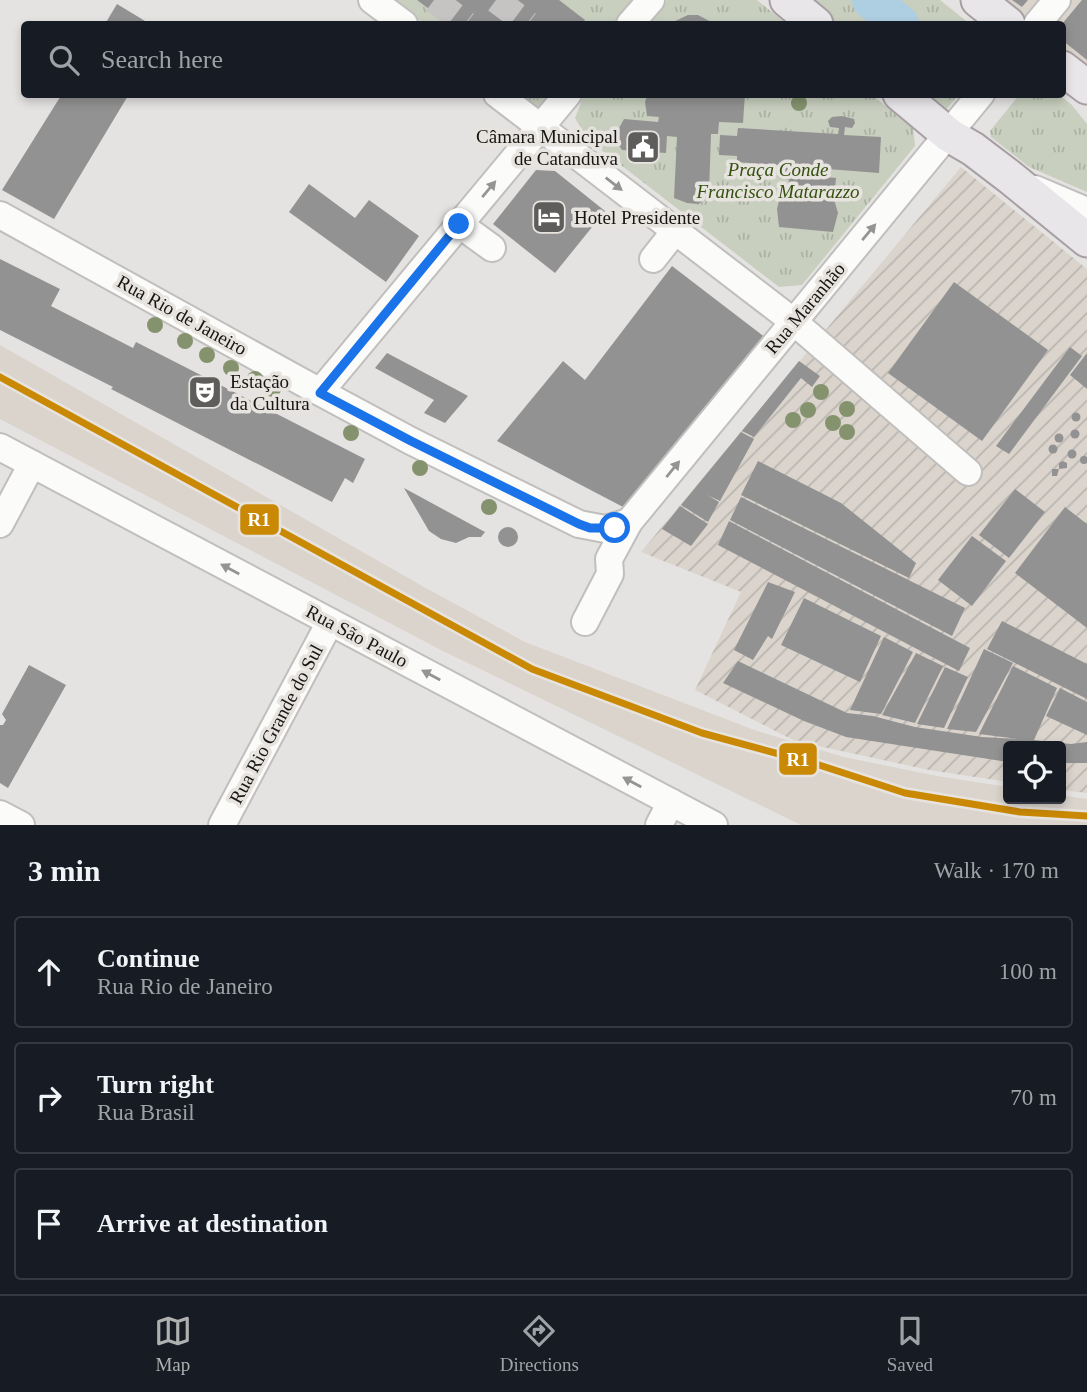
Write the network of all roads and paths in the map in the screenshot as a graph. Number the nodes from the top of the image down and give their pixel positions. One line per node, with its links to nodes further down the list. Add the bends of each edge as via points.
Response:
1 (372, 0): 6 (street)
2 (651, 0): 7 (street)
3 (787, 0): 8 (main road)
4 (978, 0): 9 (main road)
5 (1057, 0): 10 (street)
6 (400, 21)
7 (633, 21)
8 (812, 21)
9 (1004, 21)
10 (1040, 21)
11 (1066, 71): 12 (main road)
12 (1087, 87)
13 (502, 98): 17 (street)
14 (562, 98): 17 (street)
15 (905, 98): 18 (main road)
16 (978, 98): 18 (street, Rua Maranhão)
17 (541, 127): 23 (street, one-way to 17); 24 (street, one-way to 24)
18 (949, 135): 19 (main road); 29 (street, Rua Maranhão, one-way to 18)
19 (1011, 178): 20 (street); 25 (main road)
20 (1087, 211)
21 (0, 215): 26 (street, Rua Rio de Janeiro)
22 (0, 220): 26 (street)
23 (459, 224): 27 (street); 30 (street)
24 (675, 231): 28 (street); 29 (street)
25 (1087, 240)
26 (49, 241): 30 (street, Rua Rio de Janeiro)
27 (492, 248)
28 (653, 259)
29 (794, 322): 33 (street); 34 (street, Rua Maranhão, one-way to 29)
30 (320, 393): 34 (street, Rua Rio de Janeiro, via 579,524 604,529)
31 (0, 447): 32 (street, Rua São Paulo)
32 (32, 464): 35 (street); 36 (street, Rua São Paulo, one-way to 32)
33 (968, 472)
34 (629, 522): 37 (street, Rua Maranhão, via 610,559 610,574)
35 (0, 524)
36 (330, 622): 39 (street, Rua São Paulo, one-way to 36); 41 (street, Rua Rio Grande do Sul)
37 (585, 622)
38 (0, 814): 40 (street)
39 (665, 814): 42 (street, Rua São Paulo)
40 (21, 825)
41 (222, 825)
42 (714, 825)

